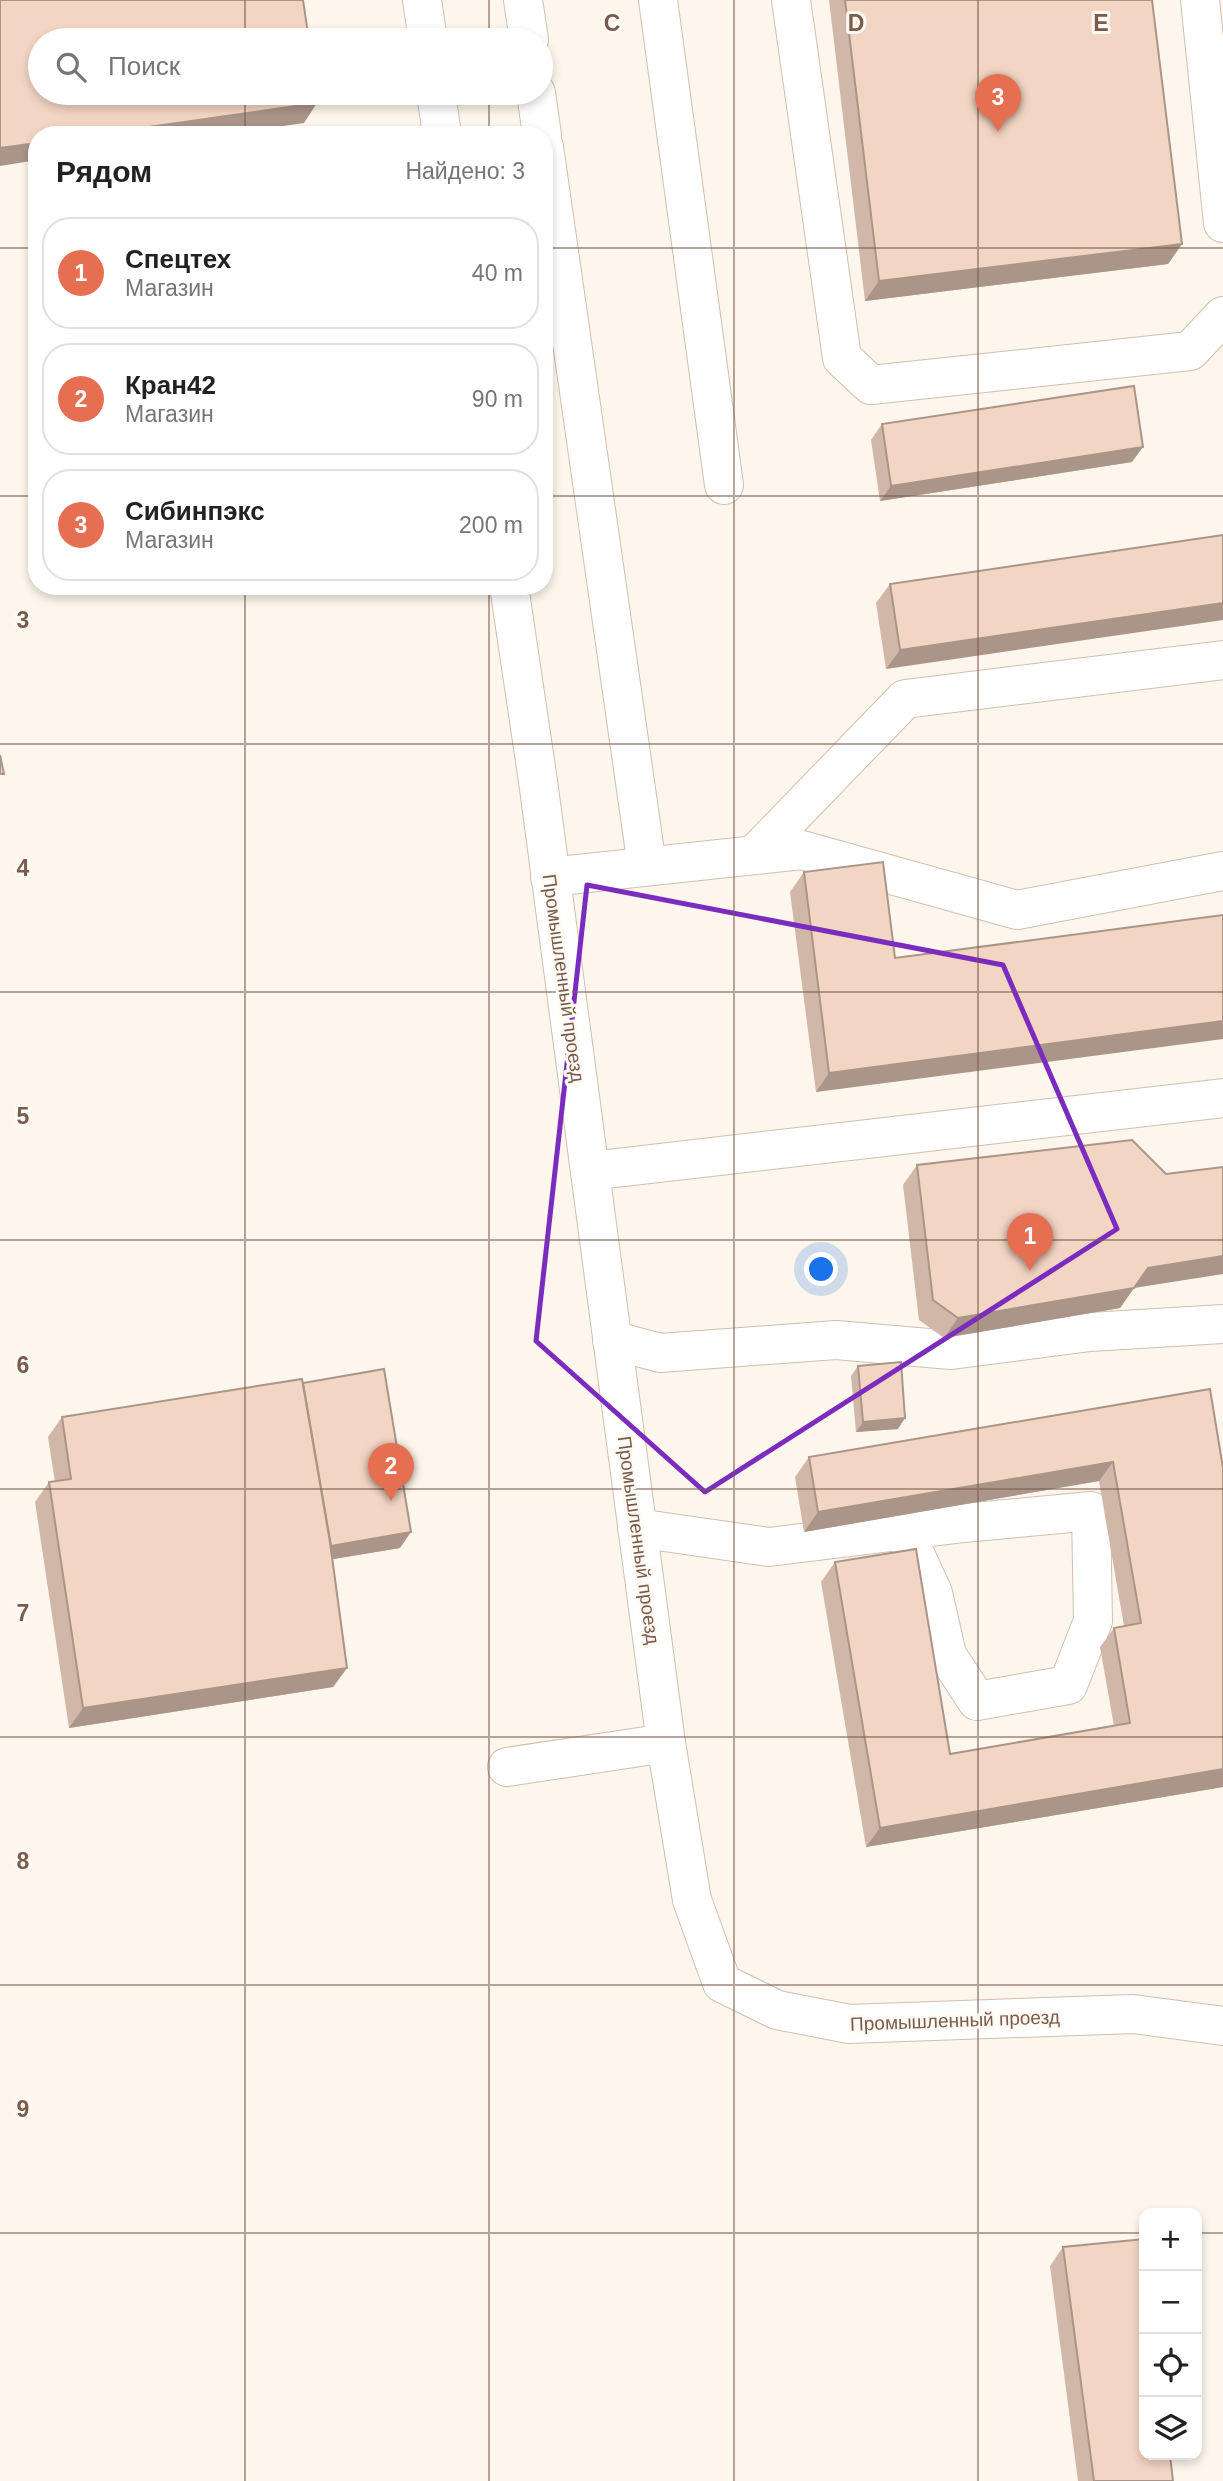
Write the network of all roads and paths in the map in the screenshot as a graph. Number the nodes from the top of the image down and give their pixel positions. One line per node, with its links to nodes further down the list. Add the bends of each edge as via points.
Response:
1 (422, 0): 6 (lane)
2 (523, 0): 7 (lane)
3 (658, 0): 15 (lane)
4 (791, 0): 14 (lane, via 842,358 871,384 1190,351)
5 (1200, 0): 13 (lane)
6 (426, 28)
7 (527, 28)
8 (438, 105): 10 (lane)
9 (538, 105): 11 (lane)
10 (441, 126)
11 (541, 126)
12 (553, 211): 19 (lane)
13 (1223, 223)
14 (1223, 316)
15 (724, 485)
16 (510, 595): 21 (lane, Промышленный проезд)
17 (1223, 660): 18 (lane, via 905,699)
18 (754, 855): 19 (lane); 20 (lane, via 802,850 1017,909)
19 (647, 866): 21 (lane)
20 (1223, 871)
21 (550, 877): 23 (lane, Промышленный проезд)
22 (1223, 1098): 23 (lane)
23 (590, 1171): 25 (lane, Промышленный проезд)
24 (1223, 1324): 25 (lane, via 1090,1332 951,1350 836,1340 660,1353)
25 (612, 1340): 26 (lane, Промышленный проезд)
26 (637, 1528): 27 (lane, via 769,1547); 28 (lane, Промышленный проезд)
27 (904, 1530): 27 (lane, via 1091,1511 1093,1621 1068,1685 977,1701 947,1655 933,1593)
28 (666, 1743): 29 (lane); 30 (lane, Промышленный проезд, via 692,1900 722,1983 777,2010 849,2024 1133,2014)
29 (507, 1767)
30 (1223, 2026)

